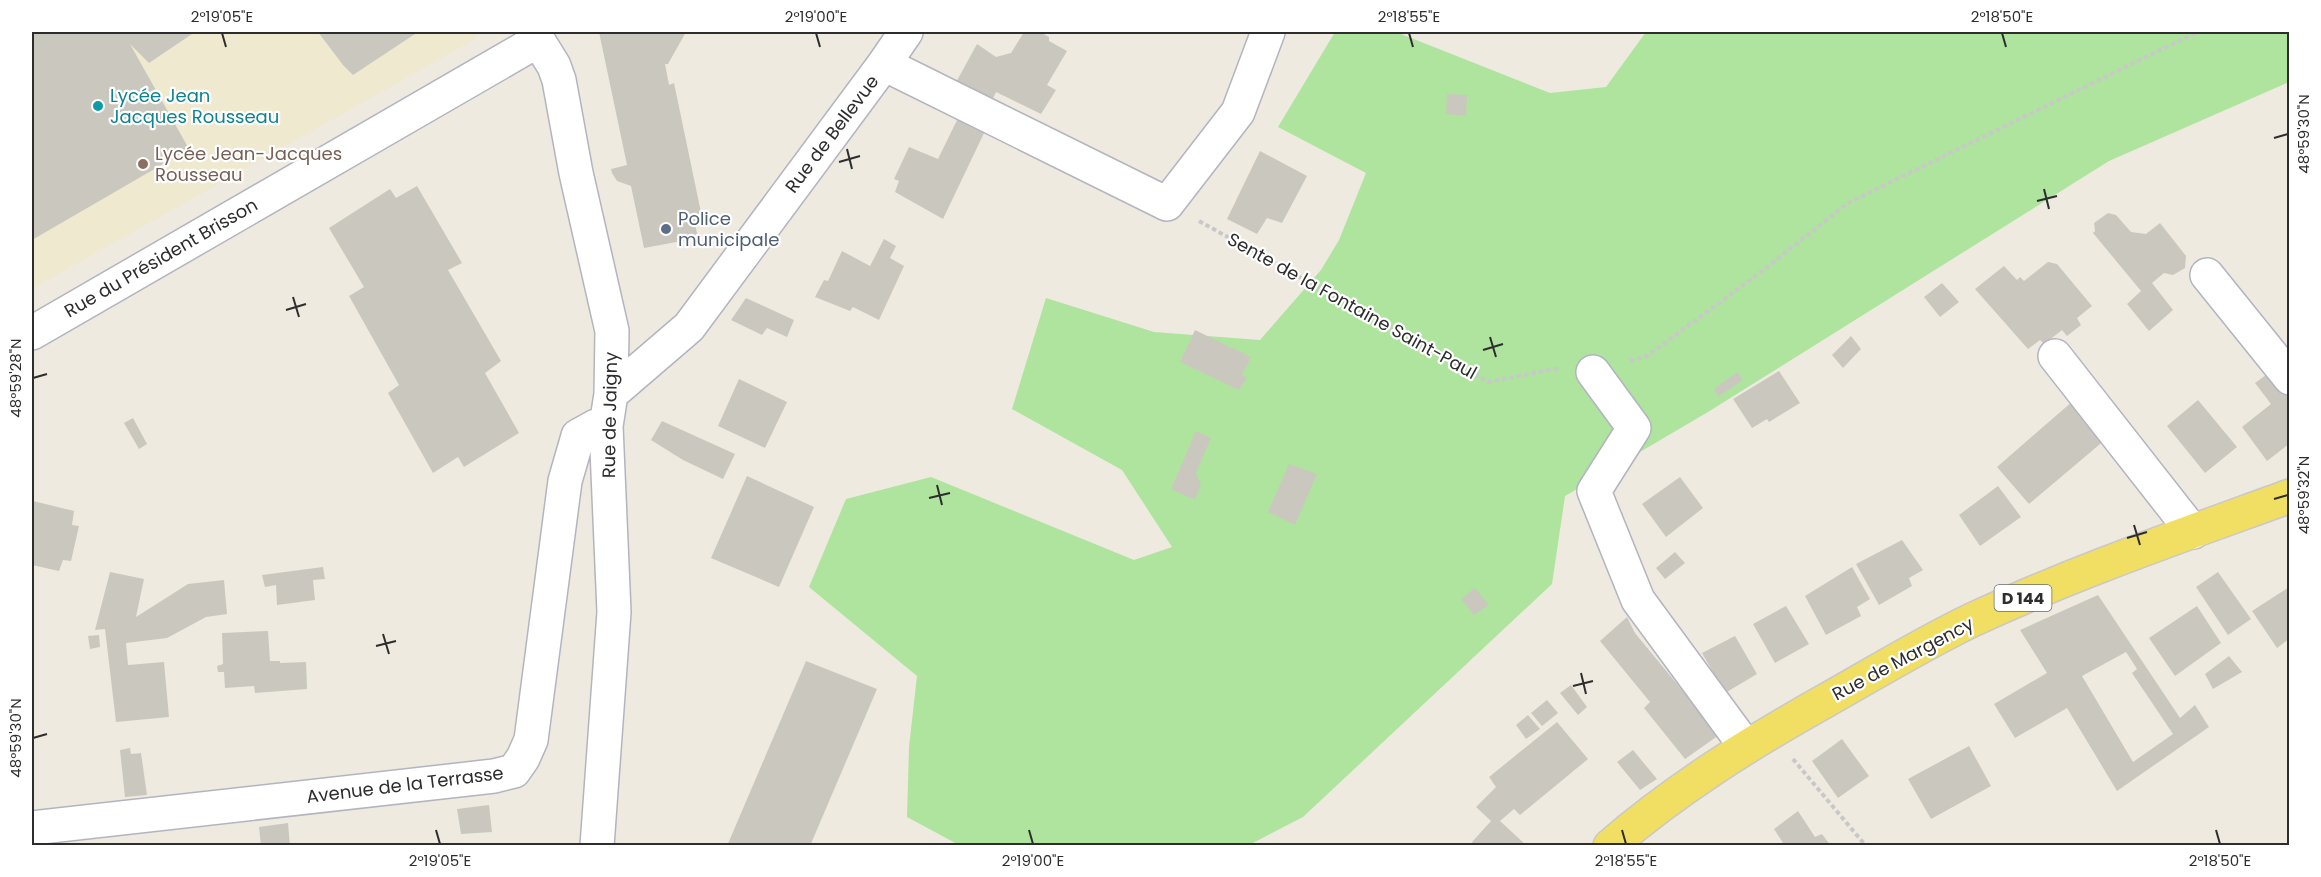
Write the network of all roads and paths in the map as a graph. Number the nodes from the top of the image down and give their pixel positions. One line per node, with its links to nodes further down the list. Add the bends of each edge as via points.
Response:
1 (906, 32): 5 (street, Rue de Bellevue)
2 (1268, 32): 6 (street, via 1238,112)
3 (2197, 32): 10 (path, via 1848,204 1647,356)
4 (534, 33): 8 (street, Rue du Président Brisson, via 527,47); 12 (street, Rue de Jaigny, via 559,80 612,331)
5 (884, 64): 6 (street); 12 (street, Rue de Bellevue, via 688,327)
6 (1167, 204): 10 (path, Sente de la Fontaine Saint-Paul, via 1488,382 1569,366)
7 (2207, 275): 11 (street)
8 (32, 333)
9 (2055, 356): 15 (street)
10 (1593, 372): 16 (street, via 1634,428 1594,491 1638,600)
11 (2289, 378)
12 (611, 394): 13 (street, Rue de Jaigny)
13 (606, 426): 17 (street, Avenue de la Terrasse, via 596,426 578,436 565,481 531,740 514,771); 18 (street, Rue de Jaigny, via 614,612)
14 (2289, 496): 15 (main road, Rue de Margency / D 144)
15 (2193, 531): 16 (main road, Rue de Margency / D 144, via 1971,621)
16 (1758, 739): 19 (main road, Rue de Margency / D 144); 20 (path)
17 (32, 828)
18 (597, 846)
19 (1610, 846)
20 (1866, 846)

